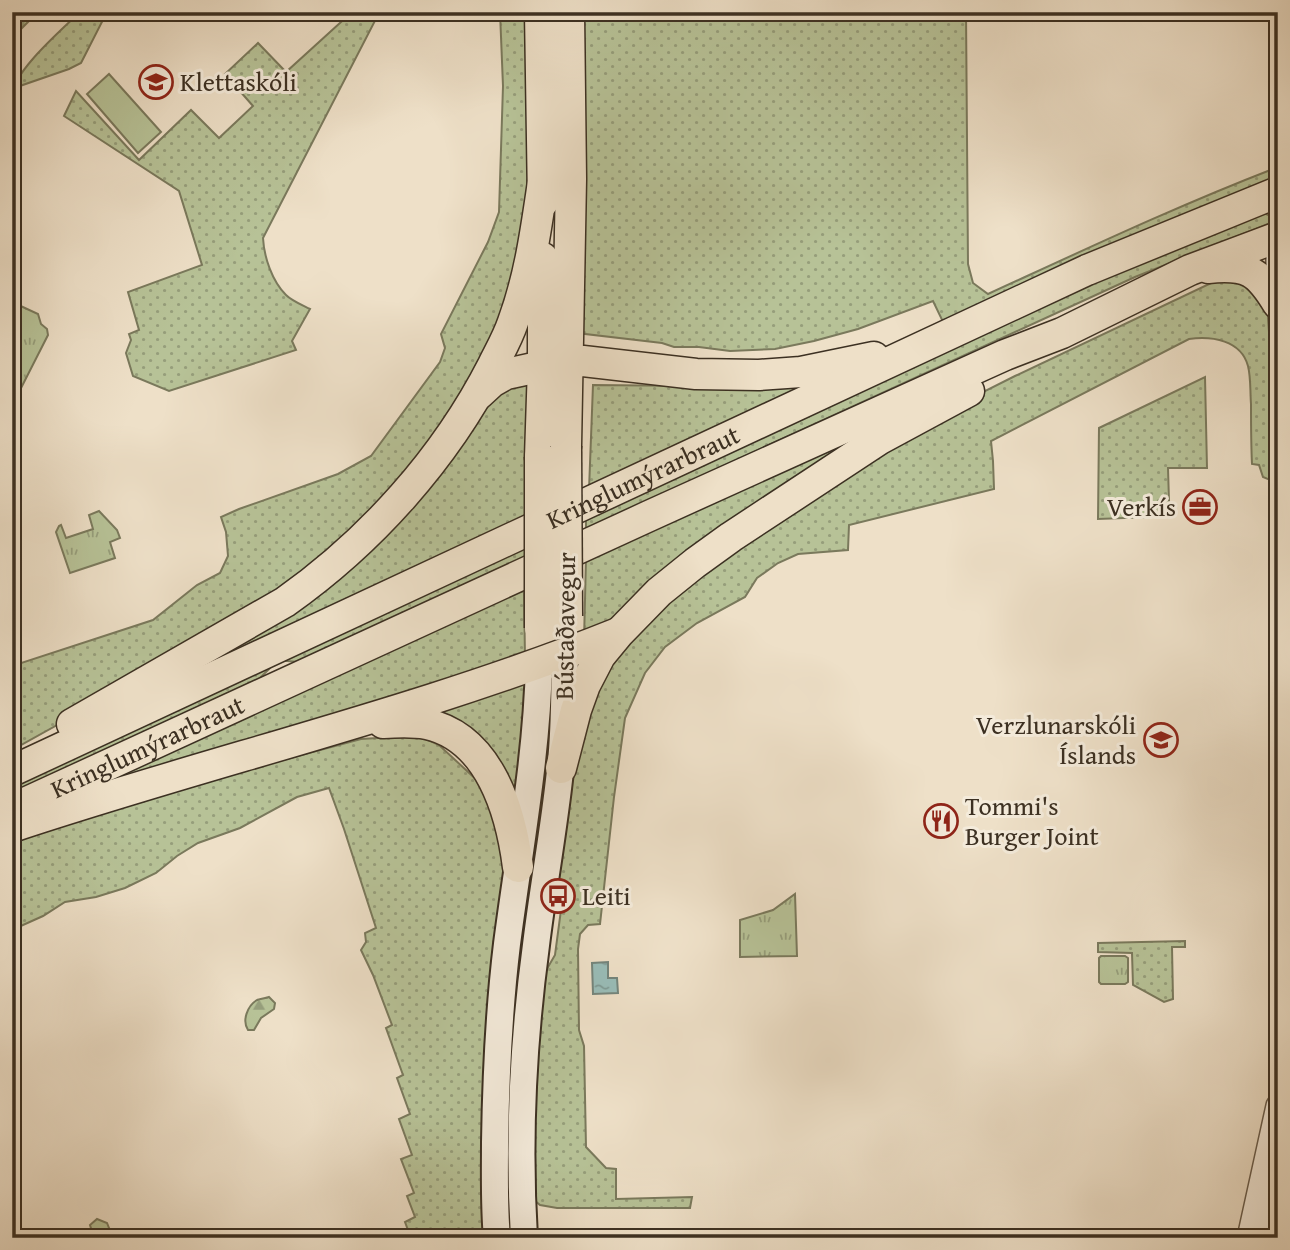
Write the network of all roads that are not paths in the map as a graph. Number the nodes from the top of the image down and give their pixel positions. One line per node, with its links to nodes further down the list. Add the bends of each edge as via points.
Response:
1 (540, 12): 3 (main road, Bústaðavegur)
2 (569, 12): 12 (main road, Bústaðavegur, via 571,179)
3 (543, 182): 12 (main road, Bústaðavegur); 13 (main road, via 523,291 513,323)
4 (1270, 200): 11 (main road, Kringlumýrarbraut, via 1087,270)
5 (1278, 237): 7 (main road, Kringlumýrarbraut)
6 (1278, 251): 8 (street)
7 (1190, 270): 9 (main road, via 1220,267 1254,273); 10 (main road, Kringlumýrarbraut)
8 (1278, 297)
9 (1278, 304)
10 (1062, 332): 14 (main road, via 974,388 880,439 731,537 659,592); 20 (main road, Kringlumýrarbraut)
11 (922, 347): 12 (main road, via 802,372 759,375 696,374 583,361); 19 (main road, Kringlumýrarbraut)
12 (555, 365): 13 (main road, via 506,374); 15 (main road, Bústaðavegur, bridge)
13 (476, 397): 17 (main road, via 417,480 311,584)
14 (619, 633): 15 (main road); 18 (main road, via 585,685)
15 (552, 658): 16 (main road); 18 (main road, Bústaðavegur); 22 (main road, Bústaðavegur, via 532,753)
16 (362, 721): 21 (main road); 22 (main road, via 427,724 465,744 499,789)
17 (12, 758)
18 (561, 768): 26 (main road, Bústaðavegur, via 528,1013)
19 (12, 771)
20 (12, 809)
21 (12, 827)
22 (518, 867): 25 (main road, Bústaðavegur, via 500,1014)
23 (1278, 1105): 27 (street)
24 (1278, 1193): 28 (street)
25 (497, 1238)
26 (524, 1238)
27 (1249, 1238)
28 (1269, 1238)

